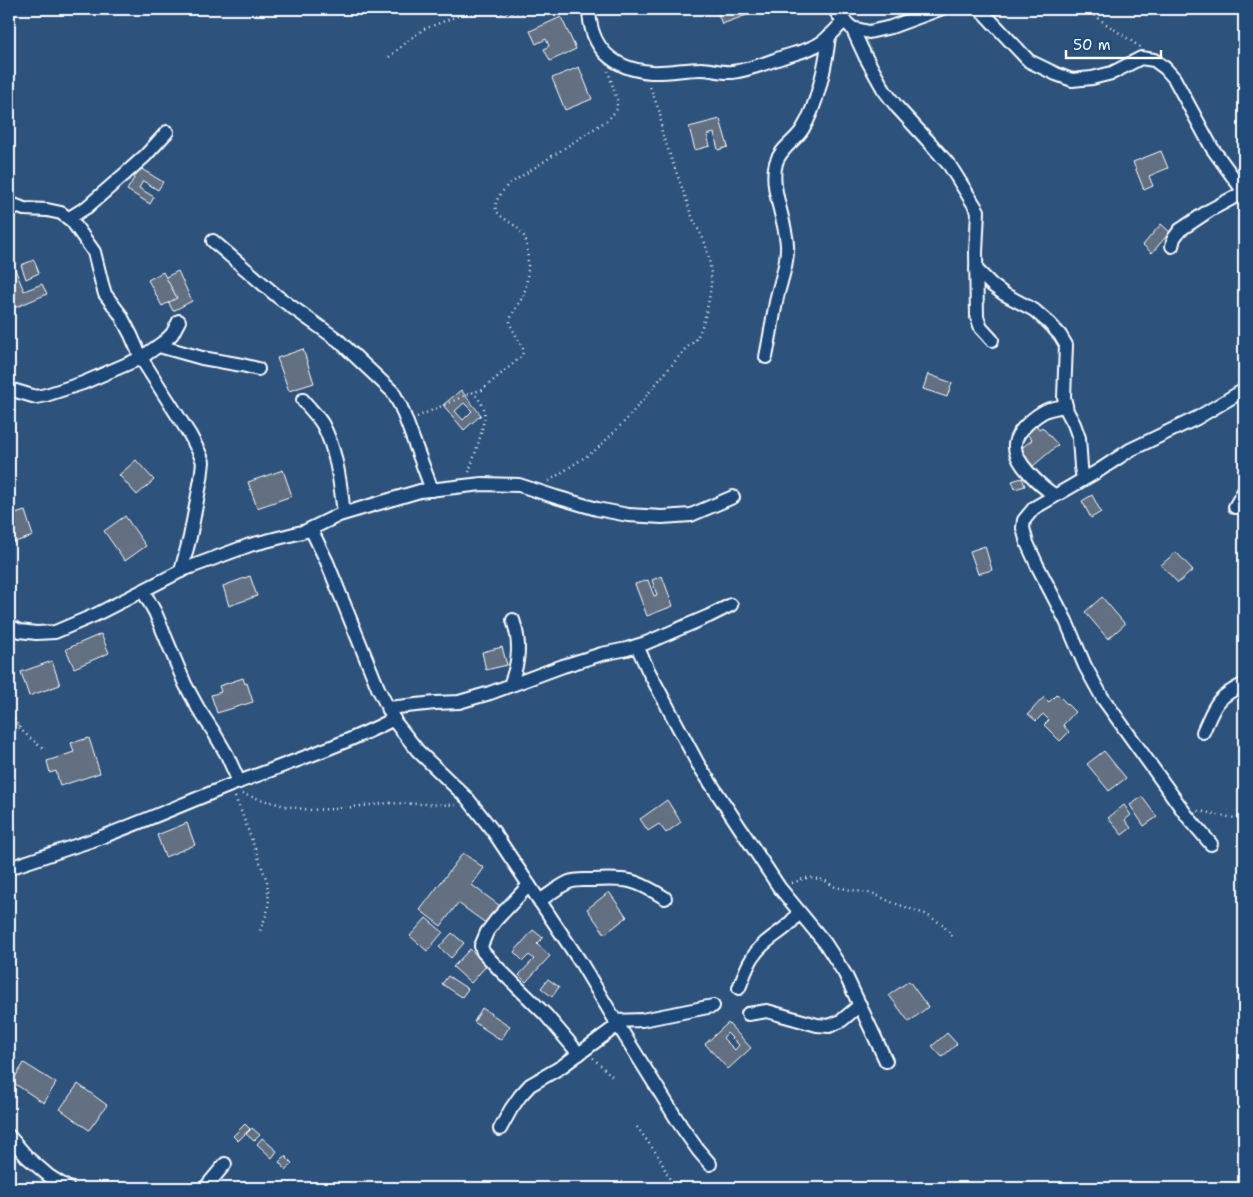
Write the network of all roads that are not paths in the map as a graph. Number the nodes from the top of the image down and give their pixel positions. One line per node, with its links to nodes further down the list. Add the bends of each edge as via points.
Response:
1 (589, 9): 6 (street, via 595,38 611,59 632,69 652,72 701,69 730,72 802,52 821,44)
2 (834, 9): 5 (street)
3 (940, 9): 5 (street, via 869,32)
4 (980, 9): 8 (street, via 1029,61 1072,80 1112,73 1140,58 1154,60 1174,78 1212,148)
5 (848, 24): 6 (street); 13 (street, via 884,90 950,166 978,211)
6 (829, 36): 17 (street, via 819,87 806,123 776,164 774,178 787,244 787,261)
7 (167, 132): 10 (street, via 126,173 87,207)
8 (1244, 192): 12 (street, via 1180,230)
9 (9, 203): 10 (street, via 24,209 61,213)
10 (69, 218): 18 (street, via 94,252 105,294 120,314)
11 (213, 241): 25 (street, via 278,297 338,340 393,392)
12 (1172, 246)
13 (976, 268): 15 (street, via 977,318); 23 (street, via 1004,294 1034,310 1060,335 1066,346)
14 (179, 321): 16 (street, via 172,334)
15 (992, 340)
16 (159, 346): 18 (street); 19 (street)
17 (766, 357)
18 (141, 358): 20 (street, via 46,395 36,397); 32 (street, via 190,435 203,462)
19 (258, 369)
20 (9, 389)
21 (1244, 390): 24 (street, via 1197,418 1130,450)
22 (303, 400): 30 (street, via 322,424 332,448)
23 (1066, 406): 24 (street, via 1079,438); 27 (street, via 1037,416 1015,443 1017,453 1031,476)
24 (1083, 479): 27 (street)
25 (432, 490): 28 (street, via 482,484 519,485 556,498 628,515 662,517 691,515); 30 (street)
26 (1244, 491): 29 (street)
27 (1054, 495): 43 (street, via 1034,508 1024,520 1027,543 1102,697)
28 (733, 497)
29 (1235, 508)
30 (344, 513): 31 (street)
31 (311, 528): 32 (street, via 250,545); 40 (street)
32 (181, 572): 33 (street)
33 (143, 591): 36 (street, via 55,632 36,634); 42 (street, via 185,684 226,755)
34 (731, 605): 37 (street)
35 (513, 620): 39 (street, via 518,651)
36 (9, 626)
37 (637, 646): 39 (street, via 563,666); 48 (street, via 698,764)
38 (1244, 684): 41 (street, via 1219,700)
39 (510, 686): 40 (street, via 459,702 435,703)
40 (391, 714): 42 (street, via 368,732); 45 (street, via 418,752 473,805)
41 (1203, 732)
42 (232, 787): 44 (street)
43 (1211, 844)
44 (9, 868)
45 (529, 885): 47 (street); 54 (street, via 496,920 481,946 498,969)
46 (665, 898): 47 (street, via 633,881 608,879 572,881)
47 (539, 901): 53 (street)
48 (798, 912): 49 (street, via 790,924 754,954); 50 (street, via 825,943)
49 (739, 988)
50 (860, 1005): 52 (street, via 841,1021 828,1026 767,1011); 55 (street)
51 (713, 1006): 53 (street)
52 (748, 1014)
53 (617, 1023): 54 (street); 59 (street, via 681,1126)
54 (582, 1052): 56 (street, via 530,1085)
55 (886, 1061)
56 (500, 1129)
57 (9, 1136): 60 (street, via 27,1157)
58 (225, 1164): 61 (street)
59 (710, 1164)
60 (68, 1188)
61 (205, 1188)

